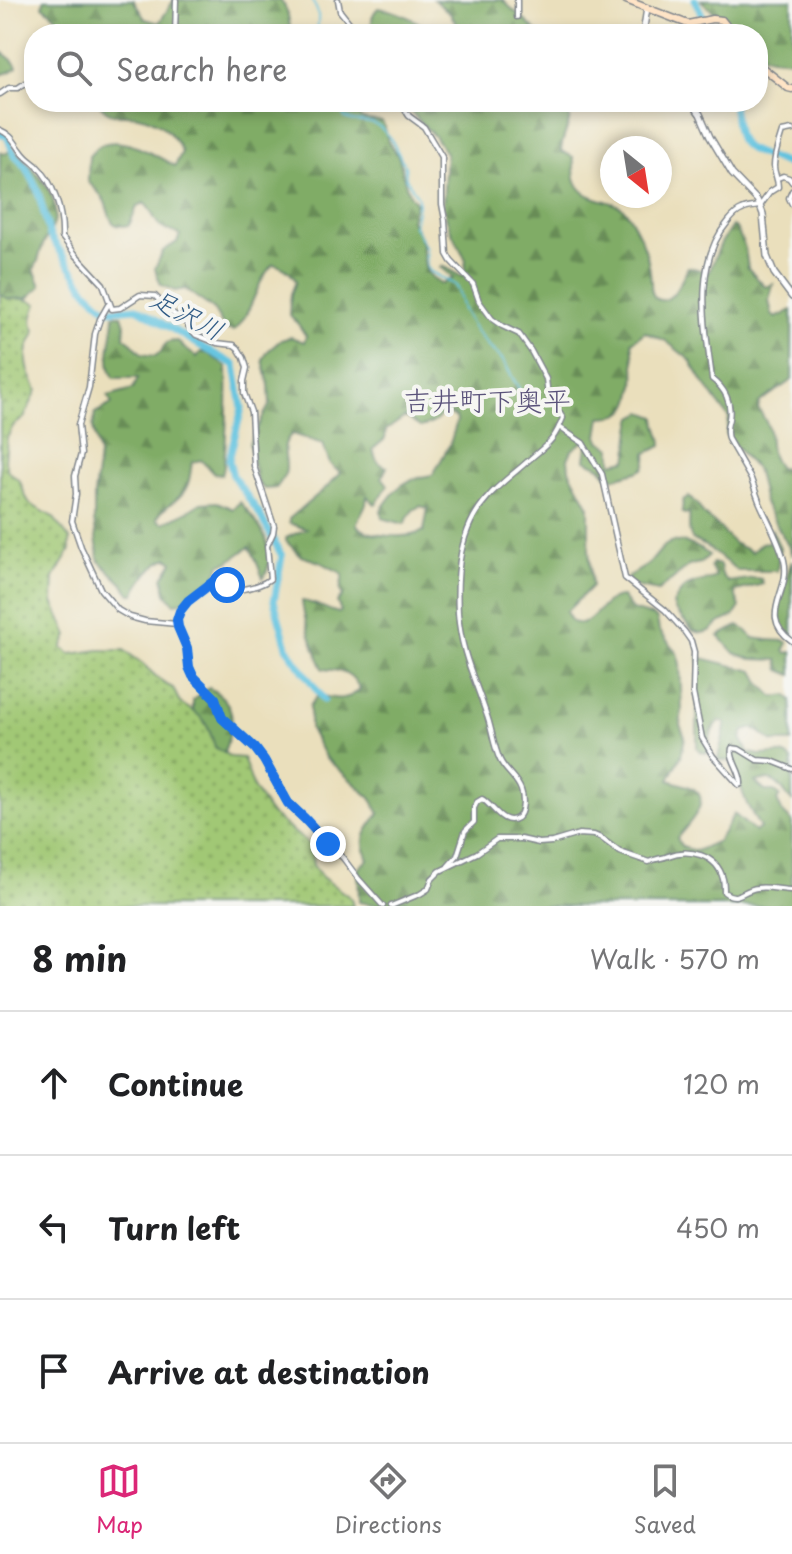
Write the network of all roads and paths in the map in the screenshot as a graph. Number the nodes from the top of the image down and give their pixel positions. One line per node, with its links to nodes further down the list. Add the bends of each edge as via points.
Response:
1 (176, 0): 7 (street)
2 (338, 0): 8 (street)
3 (517, 0): 6 (street)
4 (626, 0): 5 (main road)
5 (647, 8): 9 (street); 10 (main road)
6 (517, 17)
7 (175, 24)
8 (350, 24)
9 (645, 24)
10 (688, 24)
11 (688, 24): 12 (main road)
12 (725, 24)
13 (768, 72): 15 (main road)
14 (24, 84): 16 (street)
15 (792, 89)
16 (0, 94)
17 (406, 112): 28 (street, via 424,127 442,157 447,254 473,284 492,319 519,334 531,351 563,418)
18 (698, 112): 25 (street, via 732,174)
19 (0, 130): 27 (street, via 11,135 52,188 62,237 103,284)
20 (792, 130): 21 (street, via 782,132 777,149 773,170)
21 (778, 178): 22 (street); 25 (street, via 778,187)
22 (792, 182)
23 (792, 191): 24 (street)
24 (792, 204)
25 (760, 206): 26 (street, via 767,256); 30 (street, via 737,212 715,240 705,283 707,334 712,379 721,385 729,405 728,439 757,491 785,563 776,624)
26 (792, 297)
27 (109, 304): 29 (street, via 95,334 78,425 81,454 72,521 101,590 118,610 145,621); 29 (street, via 113,310 140,295 155,296 196,335 238,348 247,368 244,393 251,412 254,466 274,526 267,546 270,579 228,593 226,580 218,578 188,601)
28 (559, 427): 31 (street, via 583,443 602,474 625,578 665,610 691,641 696,711 713,756 739,785 732,748); 32 (street, via 545,448 486,499 461,551 458,615 466,658 501,763 521,790 523,809 511,820 498,815 486,800 477,802 474,822)
29 (177, 624): 34 (street, via 193,676 215,698 222,718 255,748 288,803)
30 (792, 641)
31 (792, 769)
32 (448, 866): 33 (street, via 497,839 539,843 594,835 649,862 676,852 700,854 718,869 724,892 731,896 757,888); 35 (street, via 428,889)
33 (792, 890)
34 (383, 906)
35 (391, 906)

